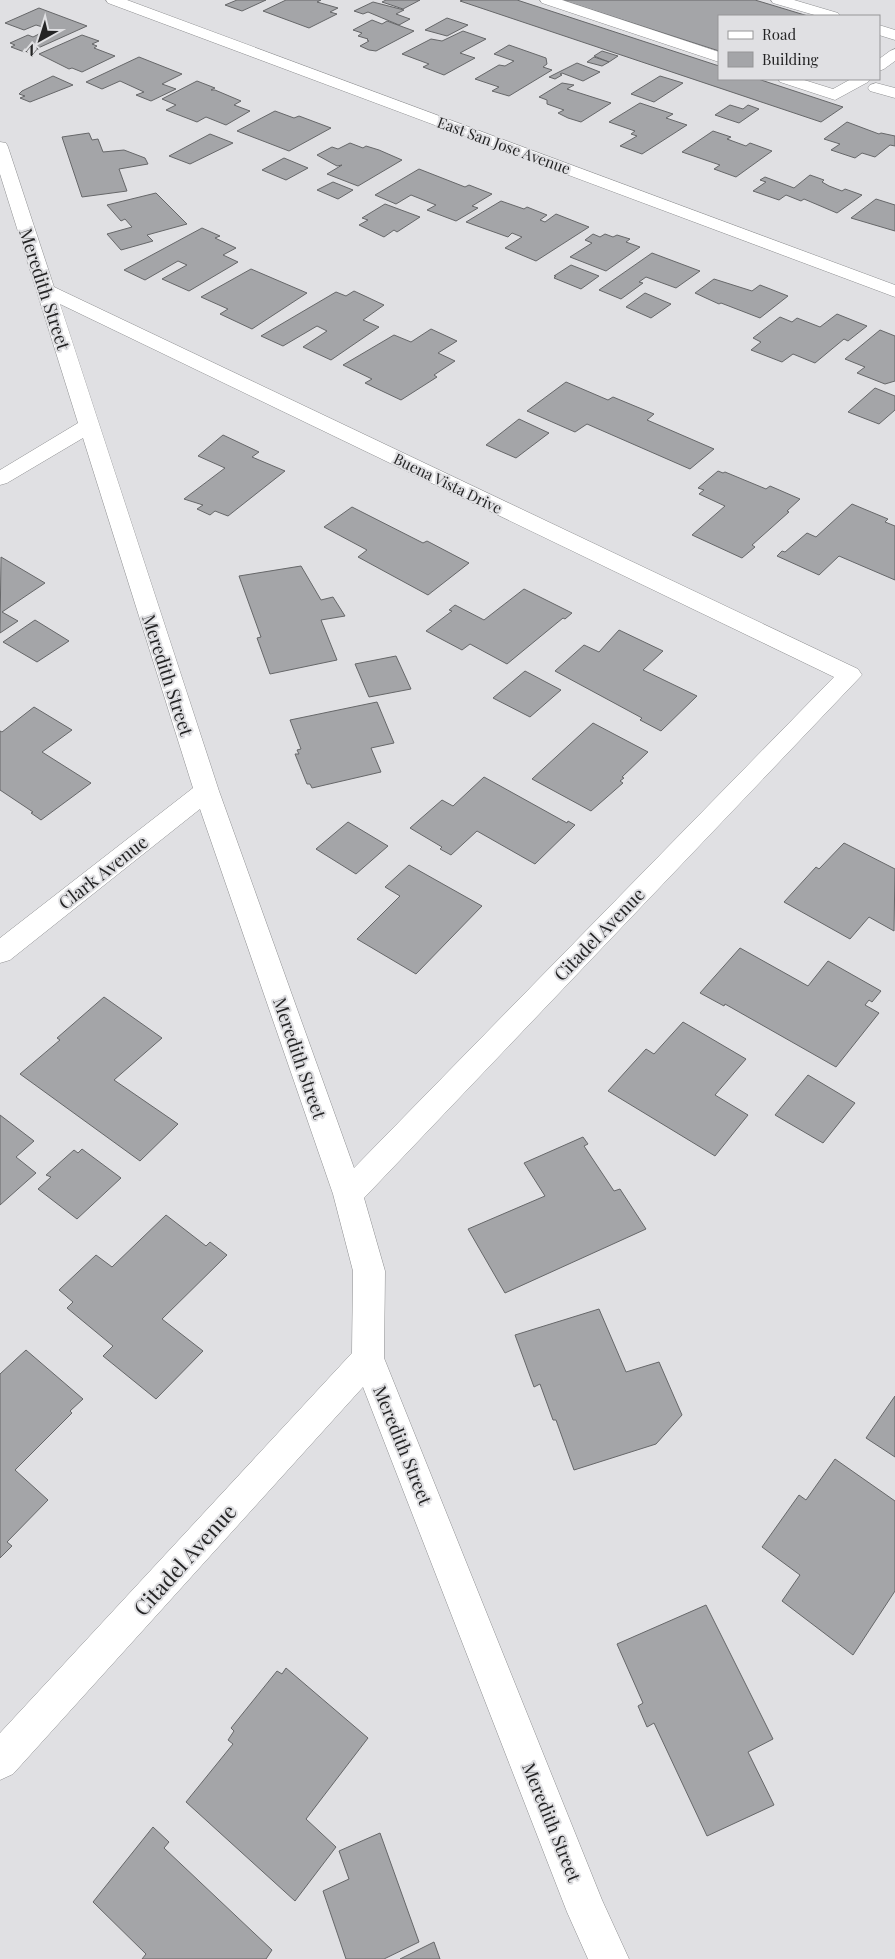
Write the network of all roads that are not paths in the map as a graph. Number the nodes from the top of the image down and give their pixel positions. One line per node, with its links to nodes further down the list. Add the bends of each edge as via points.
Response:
1 (112, 0): 16 (street, East San Jose Avenue)
2 (547, 0): 8 (street)
3 (778, 0): 4 (street)
4 (830, 15)
5 (880, 30): 6 (street)
6 (895, 35)
7 (895, 54): 9 (street)
8 (718, 57)
9 (880, 65)
10 (789, 80): 11 (street, via 835,95)
11 (860, 80): 12 (street)
12 (895, 94)
13 (0, 147): 14 (street, Meredith Street)
14 (6, 186): 15 (street, Meredith Street)
15 (45, 290): 17 (street, Meredith Street); 19 (street, Buena Vista Drive)
16 (895, 291)
17 (88, 426): 18 (street); 20 (street, Meredith Street)
18 (0, 479)
19 (850, 675): 22 (street, Citadel Avenue)
20 (206, 790): 21 (street, Clark Avenue); 22 (street, Meredith Street)
21 (0, 953)
22 (348, 1194): 23 (street, Meredith Street, via 369,1270)
23 (368, 1358): 24 (street, Citadel Avenue); 25 (street, Meredith Street)
24 (0, 1761)
25 (608, 1959)

